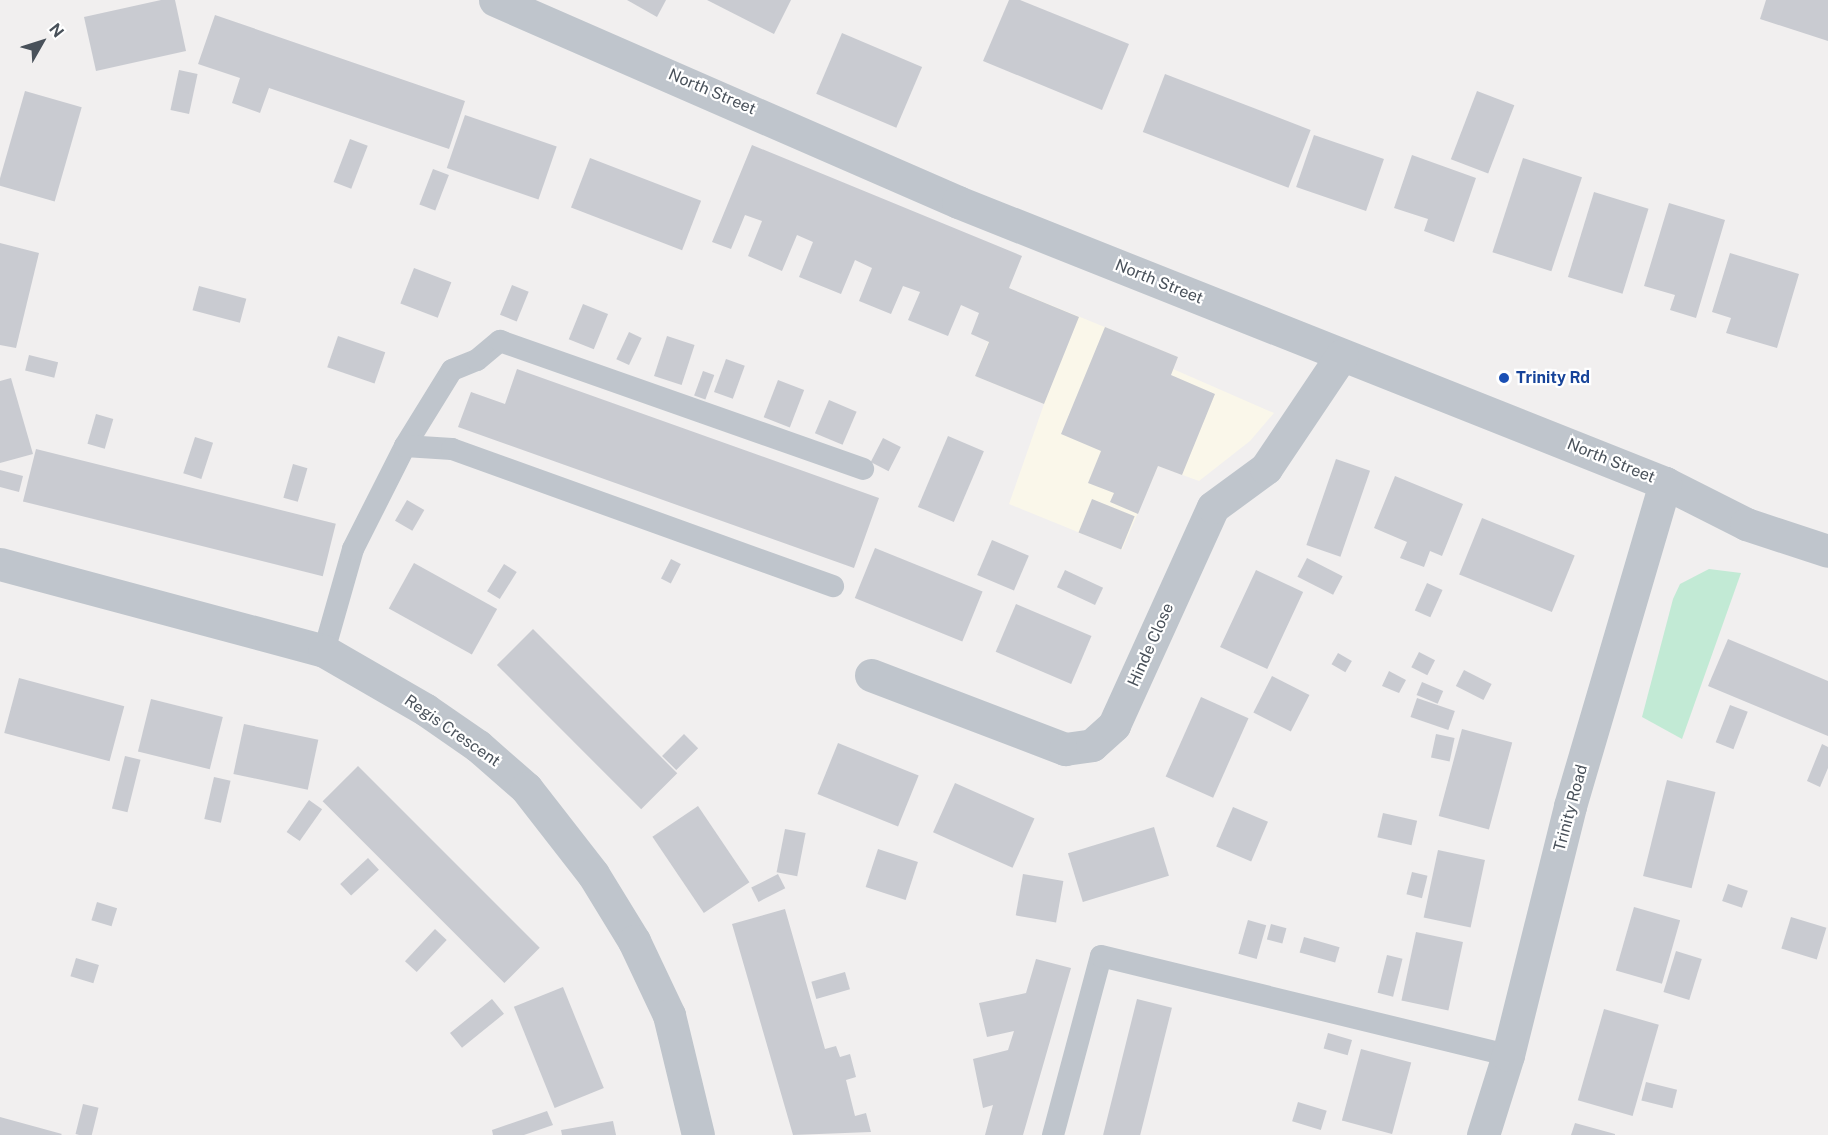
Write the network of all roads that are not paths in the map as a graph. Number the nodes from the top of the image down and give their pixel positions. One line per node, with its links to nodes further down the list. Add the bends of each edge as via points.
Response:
1 (495, 0): 2 (street, North Street, via 958,202)
2 (1342, 355): 5 (street, North Street); 10 (street, Hinde Close, via 1266,468 1213,507 1114,725 1092,745 1065,750)
3 (405, 446): 4 (lane, via 452,370 477,360 500,341); 8 (lane, via 452,449); 9 (lane, via 353,549)
4 (863, 469)
5 (1665, 483): 6 (street, North Street, via 1746,524); 11 (street, Trinity Road, via 1570,806)
6 (1828, 551)
7 (0, 564): 9 (street, Regis Crescent, via 255,629)
8 (833, 586)
9 (324, 651): 12 (street, Regis Crescent, via 426,710 478,746 526,788 593,874 634,941 669,1015)
10 (871, 675)
11 (1508, 1054): 13 (lane, via 1101,956); 14 (street, Trinity Road)
12 (698, 1135)
13 (1053, 1135)
14 (1483, 1135)

